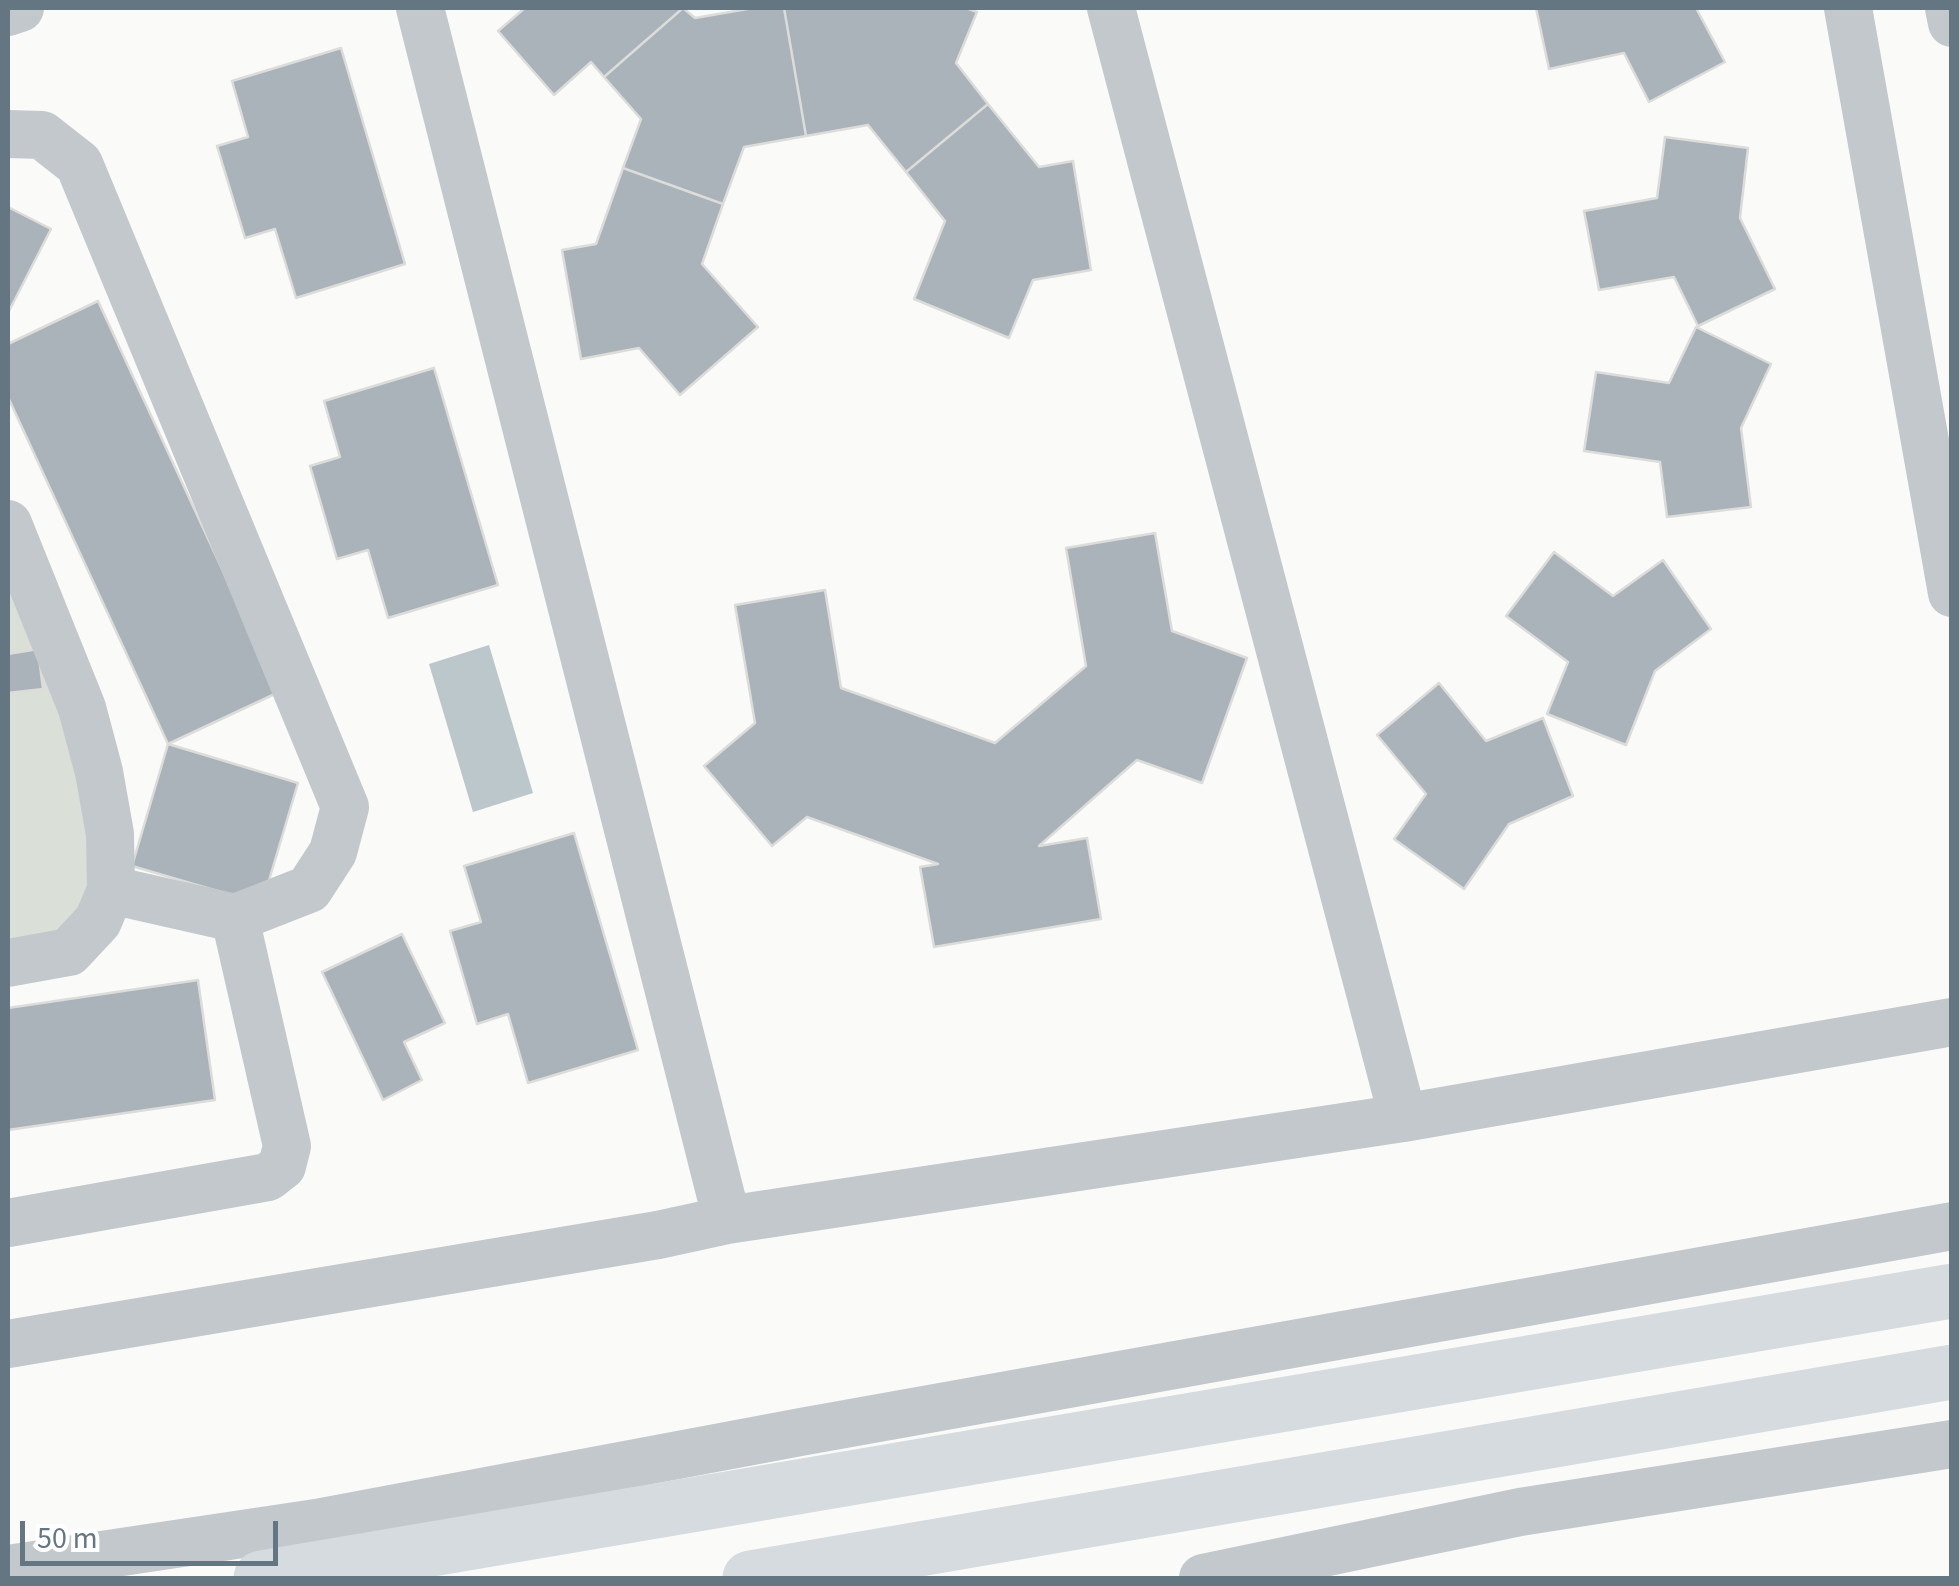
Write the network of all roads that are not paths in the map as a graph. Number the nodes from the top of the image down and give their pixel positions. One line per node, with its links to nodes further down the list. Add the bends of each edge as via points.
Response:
1 (20, 8): 6 (street)
2 (420, 8): 16 (street)
3 (1111, 8): 15 (street)
4 (1848, 8): 10 (street)
5 (1949, 8): 7 (street)
6 (8, 12)
7 (1952, 23)
8 (8, 134): 12 (street, via 42,135 79,164 345,808 332,852 309,889)
9 (8, 524): 11 (street, via 82,708 100,772)
10 (1949, 565)
11 (112, 890): 12 (street); 13 (street, via 98,921 69,952)
12 (235, 918): 17 (street, via 287,1146 282,1166 268,1177)
13 (8, 963)
14 (1952, 1022): 15 (street)
15 (1403, 1118): 16 (street)
16 (726, 1220): 20 (street)
17 (8, 1223)
18 (1952, 1226): 23 (street, via 316,1523)
19 (1952, 1291): 24 (main road)
20 (8, 1344)
21 (1952, 1372): 25 (main road)
22 (1952, 1444): 26 (street, via 1520,1512)
23 (8, 1569)
24 (261, 1578)
25 (750, 1578)
26 (1203, 1578)

